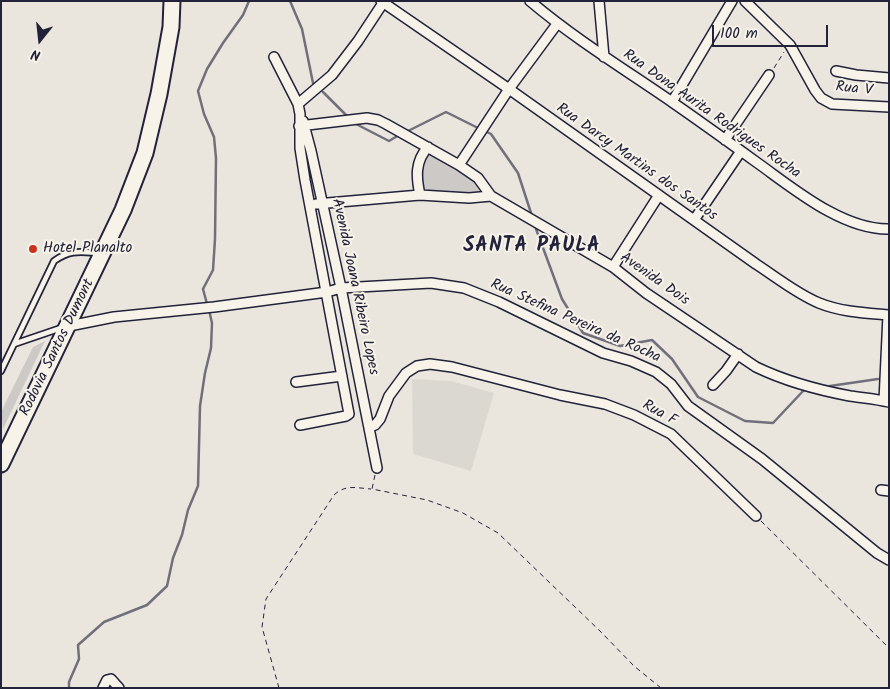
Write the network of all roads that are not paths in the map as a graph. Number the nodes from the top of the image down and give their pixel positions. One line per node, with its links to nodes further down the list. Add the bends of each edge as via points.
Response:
1 (172, 1): 29 (highway, Rodovia Santos Dumont, via 159,94 145,153)
2 (530, 1): 7 (street, Rua Dona Aurita Rodrigues Rocha)
3 (599, 1): 9 (street)
4 (732, 1): 14 (street)
5 (745, 1): 16 (street, Rua V, via 790,45 821,98 832,104)
6 (382, 2): 13 (street, Rua Darcy Martins dos Santos); 15 (street, via 332,76)
7 (557, 24): 9 (street, Rua Dona Aurita Rodrigues Rocha); 13 (street)
8 (274, 57): 15 (street, Avenida Joana Ribeiro Lopes)
9 (604, 57): 14 (street, Rua Dona Aurita Rodrigues Rocha)
10 (836, 71): 12 (street, Rua V)
11 (769, 74): 18 (street)
12 (889, 78)
13 (509, 90): 21 (street); 24 (street, Rua Darcy Martins dos Santos)
14 (672, 102): 18 (street, Rua Dona Aurita Rodrigues Rocha)
15 (298, 104): 17 (street, Avenida Joana Ribeiro Lopes)
16 (889, 107)
17 (302, 125): 19 (street, Avenida Dois, via 367,118 378,120); 25 (street, Avenida Joana Ribeiro Lopes); 26 (street, Avenida Joana Ribeiro Lopes, via 300,148)
18 (724, 140): 20 (street, Rua Dona Aurita Rodrigues Rocha)
19 (428, 147): 21 (street, Avenida Dois); 22 (street, via 418,162)
20 (741, 151): 27 (street); 28 (street, Rua Dona Aurita Rodrigues Rocha, via 816,204 848,220 879,229)
21 (459, 165): 23 (street, Avenida Dois, via 478,178)
22 (420, 195): 23 (street); 25 (street)
23 (490, 196): 30 (street, Avenida Dois)
24 (659, 196): 27 (street, Rua Darcy Martins dos Santos); 30 (street)
25 (322, 203): 26 (street); 31 (street, Avenida Joana Ribeiro Lopes)
26 (311, 205): 32 (street, Avenida Joana Ribeiro Lopes)
27 (694, 220): 33 (street, Rua Darcy Martins dos Santos, via 756,264 820,303 842,310)
28 (889, 228)
29 (104, 254): 34 (highway, Rodovia Santos Dumont); 35 (lane, via 70,253 54,261)
30 (613, 267): 36 (street, Avenida Dois)
31 (341, 288): 32 (street, Rua Stefina Pereira da Rocha); 43 (street, Avenida Joana Ribeiro Lopes); 47 (street, Rua Stefina Pereira da Rocha, via 431,283 464,288 500,302 603,353 656,372 671,384 688,406 762,459)
32 (327, 292): 34 (street, Rua Stefina Pereira da Rocha, via 114,317); 38 (street, Avenida Joana Ribeiro Lopes)
33 (888, 315): 41 (street)
34 (69, 326): 35 (lane); 44 (highway, Rodovia Santos Dumont)
35 (14, 344): 37 (lane)
36 (738, 354): 40 (street); 41 (street, Avenida Dois, via 771,374 849,396)
37 (1, 371)
38 (342, 376): 39 (street); 42 (street, Avenida Joana Ribeiro Lopes, via 349,414)
39 (296, 382)
40 (712, 385)
41 (886, 402)
42 (300, 425)
43 (370, 427): 45 (street, Avenida Joana Ribeiro Lopes); 46 (street, Rua F, via 380,419 389,396 406,373 417,366 430,364 452,367 634,414 671,434)
44 (1, 462)
45 (377, 468)
46 (756, 516)
47 (889, 560)
48 (105, 684): 49 (street, via 111,679)
49 (119, 688)

